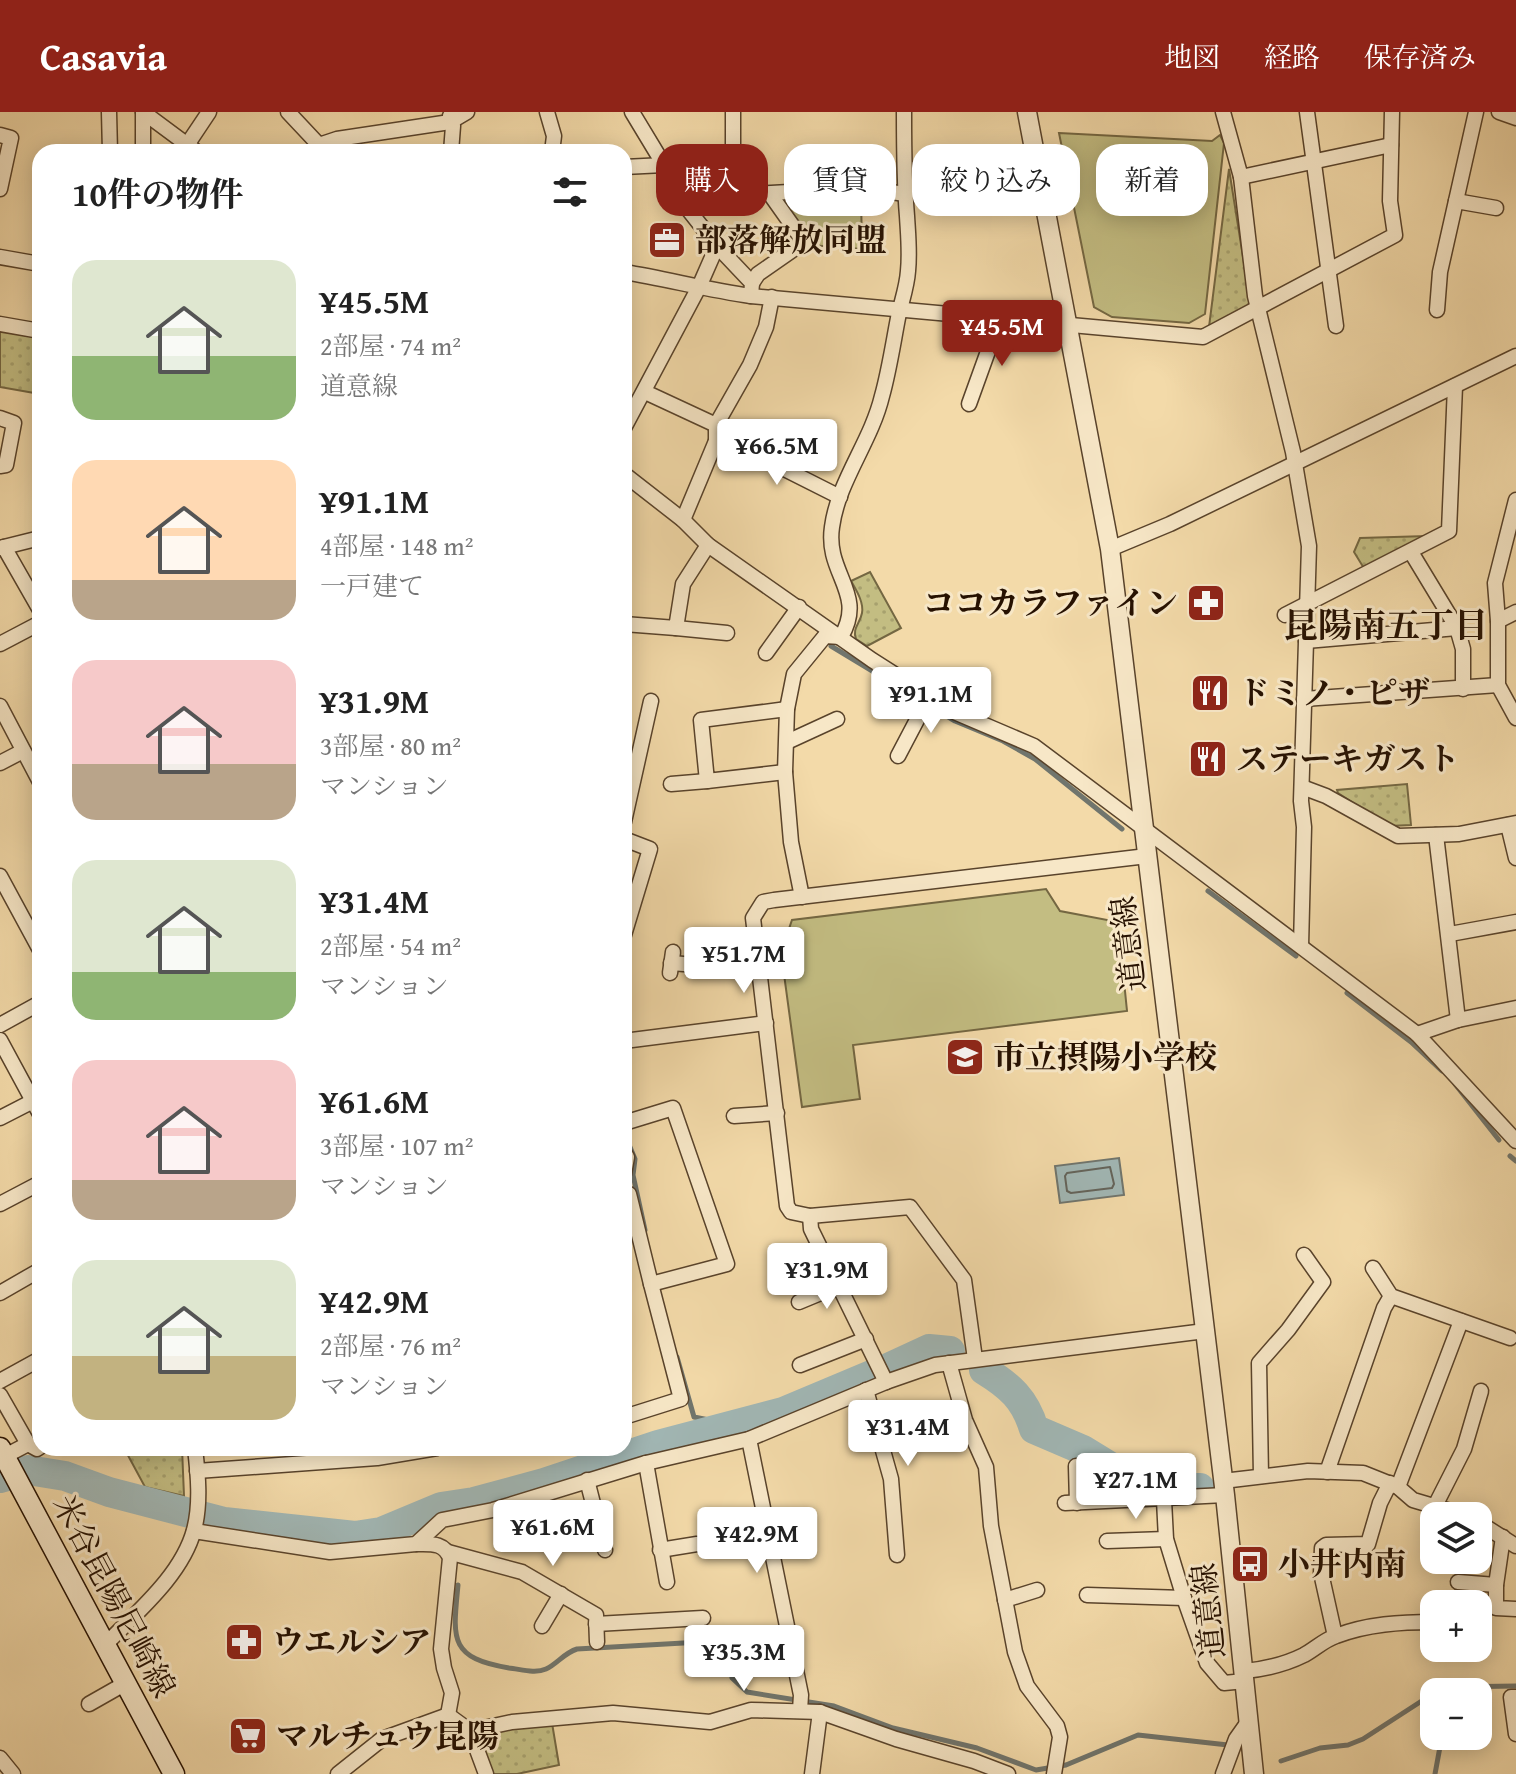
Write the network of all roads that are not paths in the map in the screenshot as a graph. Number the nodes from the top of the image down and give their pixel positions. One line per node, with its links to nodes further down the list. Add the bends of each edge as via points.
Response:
1 (109, 112): 17 (street)
2 (143, 112): 18 (street); 19 (street)
3 (209, 112): 20 (street)
4 (288, 112): 21 (street)
5 (467, 112): 15 (street)
6 (547, 112): 24 (street)
7 (632, 112): 27 (street)
8 (733, 112): 25 (street)
9 (904, 112): 34 (street)
10 (1027, 112): 51 (street, 道意線)
11 (1223, 112): 31 (street)
12 (1307, 112): 28 (street)
13 (1392, 112): 26 (street)
14 (1476, 112): 35 (street)
15 (450, 117): 22 (street); 23 (street)
16 (0, 135): 32 (street, via 11,138)
17 (110, 144)
18 (143, 144)
19 (185, 144)
20 (194, 144)
21 (316, 144)
22 (328, 144)
23 (452, 144)
24 (553, 144)
25 (733, 144)
26 (1391, 145): 28 (street); 41 (street, via 1395,235)
27 (656, 152)
28 (1314, 162): 31 (street); 41 (street)
29 (656, 165): 30 (street)
30 (632, 167)
31 (1241, 177): 46 (street)
32 (0, 189)
33 (770, 194): 34 (street, via 859,188); 44 (street, via 804,242 758,274)
34 (906, 194): 47 (street, via 910,238)
35 (1456, 201): 36 (street); 48 (street)
36 (1496, 208)
37 (693, 216): 38 (street)
38 (717, 246): 43 (street); 44 (street)
39 (0, 257): 40 (street)
40 (32, 263)
41 (1327, 272): 46 (street); 52 (street)
42 (632, 273): 43 (street)
43 (699, 287): 44 (street); 56 (street)
44 (751, 290): 45 (street)
45 (772, 297): 47 (street); 60 (street, via 750,365)
46 (1260, 307): 51 (street, via 1203,337); 62 (street)
47 (900, 310): 49 (street); 65 (street, via 882,398)
48 (1437, 310)
49 (1000, 318): 51 (street); 57 (street)
50 (0, 324): 53 (street)
51 (1068, 324): 71 (street, 道意線)
52 (1336, 326)
53 (32, 330)
54 (1516, 356): 55 (street)
55 (1455, 386): 62 (street); 72 (street, via 1449,531)
56 (645, 392): 58 (street); 60 (street)
57 (969, 404)
58 (632, 414)
59 (0, 418): 63 (street, via 14,423 6,465)
60 (716, 425): 61 (street)
61 (716, 441): 65 (street, via 723,438); 67 (street)
62 (1295, 464): 71 (street); 74 (street, via 1309,546)
63 (0, 466)
64 (632, 480): 67 (street)
65 (840, 497): 84 (street, via 831,547 852,610)
66 (1516, 500): 78 (street, via 1495,583)
67 (683, 520): 69 (street)
68 (32, 540): 70 (street)
69 (708, 545): 75 (street); 81 (street, via 683,584)
70 (2, 547): 73 (street)
71 (1110, 549): 108 (street, 道意線)
72 (1411, 552): 74 (street); 82 (street)
73 (32, 597)
74 (1309, 605): 77 (street); 85 (street)
75 (799, 607): 84 (street); 87 (street)
76 (1516, 612): 78 (street)
77 (1285, 615)
78 (1498, 621): 88 (street)
79 (632, 625): 81 (street)
80 (32, 627): 86 (street)
81 (676, 628): 83 (street)
82 (1457, 628): 85 (street); 89 (street)
83 (718, 637)
84 (841, 637): 90 (street); 94 (street, via 825,636 794,674)
85 (1306, 641): 91 (street)
86 (0, 644)
87 (766, 653)
88 (1498, 685): 89 (street); 95 (street)
89 (1463, 689): 91 (street)
90 (929, 697): 99 (street); 108 (street, via 1034,746)
91 (1304, 699): 106 (street)
92 (651, 701): 102 (street)
93 (0, 706): 98 (street)
94 (787, 709): 97 (street); 104 (street, via 701,720)
95 (1516, 718)
96 (837, 719): 97 (street)
97 (787, 742): 103 (street)
98 (23, 751): 100 (street); 101 (street)
99 (898, 756)
100 (0, 763)
101 (32, 767)
102 (632, 767)
103 (785, 772): 104 (street); 114 (street)
104 (707, 781): 105 (street)
105 (671, 784)
106 (1302, 787): 109 (street, via 1398,836); 119 (street)
107 (1512, 824): 109 (street); 112 (street)
108 (1144, 830): 111 (street, 道意線); 119 (street)
109 (1436, 835): 117 (street)
110 (632, 842): 115 (street, via 650,849)
111 (1147, 856): 114 (street); 150 (street, 道意線)
112 (1516, 858)
113 (0, 876): 118 (street)
114 (802, 897): 121 (street, via 763,902 757,909 753,918)
115 (632, 909)
116 (1516, 922): 117 (street)
117 (1450, 934): 124 (street)
118 (32, 935)
119 (1301, 946): 127 (street)
120 (671, 963): 121 (street)
121 (760, 970): 125 (street)
122 (32, 1007): 126 (street)
123 (1516, 1008): 124 (street)
124 (1458, 1020): 127 (street)
125 (766, 1023): 129 (street); 132 (street)
126 (0, 1025)
127 (1417, 1034): 136 (street)
128 (0, 1040): 130 (street)
129 (632, 1040)
130 (32, 1094)
131 (32, 1106): 134 (street)
132 (777, 1113): 133 (street); 140 (street, via 787,1206)
133 (734, 1116)
134 (0, 1118)
135 (632, 1121): 144 (street, via 673,1108 727,1264)
136 (1516, 1141)
137 (32, 1187): 138 (street)
138 (0, 1204)
139 (632, 1214): 144 (street)
140 (810, 1216): 145 (street, via 811,1229); 153 (street, via 910,1207 964,1280)
141 (1304, 1255): 173 (street, via 1323,1282 1259,1363)
142 (1373, 1268): 147 (street)
143 (32, 1275): 146 (street)
144 (651, 1284): 162 (street, via 681,1399)
145 (840, 1285): 148 (street); 152 (street)
146 (0, 1293)
147 (1391, 1296): 149 (street); 172 (street)
148 (799, 1302)
149 (1461, 1321): 151 (street); 175 (street)
150 (1205, 1331): 153 (street); 176 (street, 道意線)
151 (1510, 1338)
152 (866, 1339): 156 (street); 158 (street)
153 (975, 1359): 155 (street)
154 (32, 1363): 157 (street)
155 (949, 1363): 158 (street); 198 (street, via 965,1420 986,1467)
156 (800, 1365)
157 (0, 1381)
158 (886, 1382): 159 (street)
159 (866, 1390): 163 (street); 191 (street, via 891,1479)
160 (1481, 1391): 179 (street, via 1464,1449)
161 (0, 1395): 164 (street)
162 (632, 1414)
163 (749, 1439): 169 (street); 212 (street)
164 (32, 1443)
165 (32, 1447): 166 (street)
166 (4, 1455): 207 (main road, 米谷昆陽尼崎線)
167 (196, 1456): 171 (street)
168 (347, 1456): 171 (street)
169 (646, 1463): 174 (street); 189 (street)
170 (1076, 1466): 177 (street, via 1071,1503 1112,1508)
171 (197, 1471): 180 (street)
172 (1327, 1472): 173 (street); 175 (street, via 1363,1473)
173 (1261, 1476): 176 (street)
174 (587, 1480): 185 (street, via 442,1520); 188 (street)
175 (1394, 1485): 178 (street); 205 (street, via 1380,1503 1368,1544 1322,1548 1321,1573)
176 (1224, 1488): 177 (street); 208 (street, 道意線)
177 (1164, 1500): 183 (street)
178 (1420, 1502)
179 (1437, 1502)
180 (195, 1527): 185 (street, via 330,1552); 207 (street, via 183,1556)
181 (1492, 1530): 182 (street)
182 (1503, 1537): 187 (street); 194 (street)
183 (1166, 1539): 184 (street); 197 (street)
184 (1107, 1541)
185 (416, 1544): 190 (street, via 436,1544)
186 (697, 1544): 189 (street)
187 (1516, 1546)
188 (605, 1550)
189 (660, 1550): 192 (street)
190 (448, 1552): 196 (street, via 522,1572); 214 (street, via 441,1649 452,1693)
191 (897, 1555)
192 (667, 1582)
193 (1458, 1582): 194 (street)
194 (1496, 1585): 200 (street, via 1496,1608)
195 (1037, 1590): 198 (street)
196 (561, 1594): 203 (street, via 596,1615); 204 (street)
197 (1184, 1598): 199 (street); 208 (street, via 1207,1663 1224,1683)
198 (1005, 1600): 225 (street, via 1027,1686 1057,1726)
199 (1096, 1600)
200 (1516, 1609)
201 (703, 1618): 203 (street)
202 (1420, 1623): 205 (street)
203 (596, 1624): 206 (street)
204 (542, 1626)
205 (1335, 1636): 208 (street, via 1304,1655)
206 (597, 1642)
207 (106, 1644): 209 (main road, 米谷昆陽尼崎線)
208 (1245, 1676): 215 (street, 道意線)
209 (126, 1683): 211 (street); 220 (main road, 米谷昆陽尼崎線)
210 (1516, 1697): 217 (street, via 1511,1697)
211 (89, 1704)
212 (800, 1710): 213 (street); 216 (street, via 751,1710 710,1722 613,1713)
213 (820, 1712): 223 (street); 224 (street)
214 (448, 1715): 216 (street); 221 (street, via 382,1739)
215 (1248, 1722): 226 (street); 227 (street, 道意線)
216 (470, 1731): 222 (street)
217 (1516, 1734)
218 (0, 1758): 219 (street)
219 (13, 1774)
220 (174, 1774)
221 (338, 1774)
222 (486, 1774)
223 (812, 1774)
224 (1008, 1774)
225 (1054, 1774)
226 (1223, 1774)
227 (1254, 1774)

